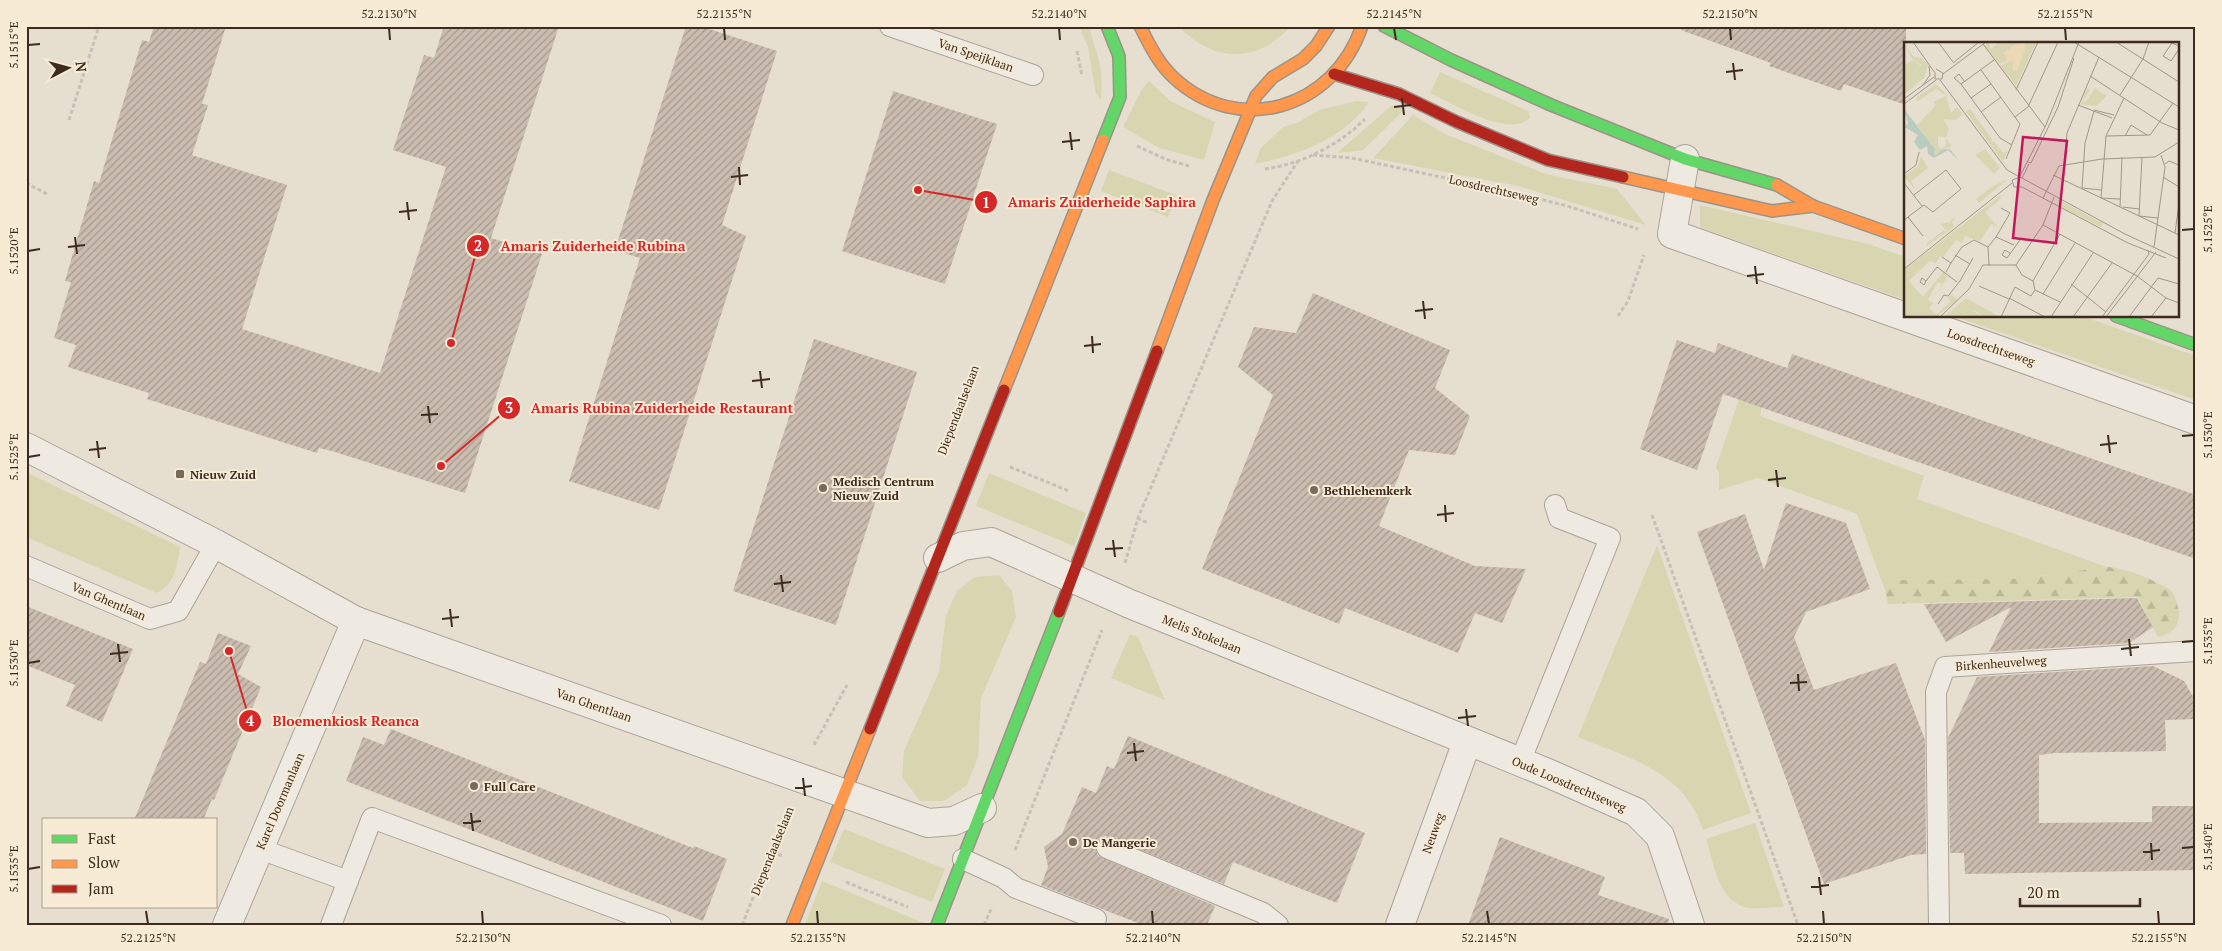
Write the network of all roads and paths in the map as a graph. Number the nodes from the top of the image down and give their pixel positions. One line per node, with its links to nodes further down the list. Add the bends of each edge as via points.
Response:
1 (99, 26): 14 (path)
2 (890, 26): 10 (lane, Van Speijklaan)
3 (1107, 26): 39 (main road, via 1118,56 1120,97)
4 (1140, 26): 12 (main road, via 1167,74 1213,104)
5 (1329, 26): 12 (main road, via 1316,46 1302,59 1262,87)
6 (1362, 26): 9 (main road, via 1359,39)
7 (1384, 26): 17 (main road, via 1551,105)
8 (1076, 48): 11 (path)
9 (1334, 74): 12 (main road, via 1302,100 1274,110); 22 (main road, via 1399,94 1548,160)
10 (1033, 75)
11 (1083, 79)
12 (1249, 112): 41 (main road, via 1213,200)
13 (1366, 118): 16 (path)
14 (68, 120)
15 (1132, 141): 19 (path, via 1166,159)
16 (1313, 155): 18 (path); 25 (path, Loosdrechtseweg, via 1352,158 1497,189)
17 (1684, 159): 22 (street); 24 (main road, via 1778,186)
18 (1298, 160): 20 (path); 36 (path, via 1272,201)
19 (1195, 168)
20 (1259, 169)
21 (26, 183): 23 (path)
22 (1678, 191): 24 (main road, via 1772,211); 25 (street)
23 (47, 194)
24 (1813, 206): 26 (main road)
25 (1662, 234): 27 (path); 30 (street, Loosdrechtseweg)
26 (1904, 238)
27 (1618, 316)
28 (2122, 318): 29 (main road)
29 (2196, 345)
30 (2196, 420)
31 (26, 446): 38 (street, Van Ghentlaan)
32 (1004, 464): 33 (path)
33 (1073, 493)
34 (1554, 505): 47 (lane, via 1559,518 1610,538)
35 (1652, 515): 69 (path)
36 (1138, 518): 37 (path); 42 (path)
37 (1148, 523)
38 (216, 544): 40 (lane, Van Ghentlaan, via 178,611 150,619); 43 (street, Van Ghentlaan)
39 (938, 558): 41 (street, Melis Stokelaan, via 964,546 991,542); 49 (main road)
40 (26, 566)
41 (1073, 578): 42 (street, Melis Stokelaan); 50 (main road)
42 (1115, 597): 46 (street, Melis Stokelaan); 54 (path)
43 (356, 621): 48 (street, Van Ghentlaan); 52 (street, Karel Doormanlaan)
44 (2196, 651): 70 (lane, Birkenheuvelweg, via 1945,667 1936,692)
45 (849, 682): 48 (path, Diependaalselaan, via 815,742)
46 (1468, 742): 47 (street, Oude Loosdrechtseweg); 67 (street, Neuweg)
47 (1520, 762): 68 (street, Oude Loosdrechtseweg, via 1636,812 1660,836)
48 (802, 779): 49 (street, Van Ghentlaan); 62 (path, Diependaalselaan)
49 (845, 794): 50 (street, Van Ghentlaan, via 928,823 954,821); 63 (main road)
50 (982, 808): 53 (main road)
51 (1107, 848): 66 (lane, via 1263,912)
52 (260, 849): 56 (lane); 59 (street, Karel Doormanlaan)
53 (963, 859): 54 (lane); 64 (main road)
54 (1004, 878): 58 (lane, via 1016,888); 65 (path)
55 (842, 880): 57 (path)
56 (348, 882): 60 (lane); 61 (lane, via 372,818)
57 (912, 908)
58 (1096, 919)
59 (227, 925)
60 (331, 925)
61 (661, 925)
62 (742, 925)
63 (792, 925)
64 (937, 925)
65 (984, 925)
66 (1278, 925)
67 (1400, 925)
68 (1690, 925)
69 (1798, 925)
70 (1939, 925)

